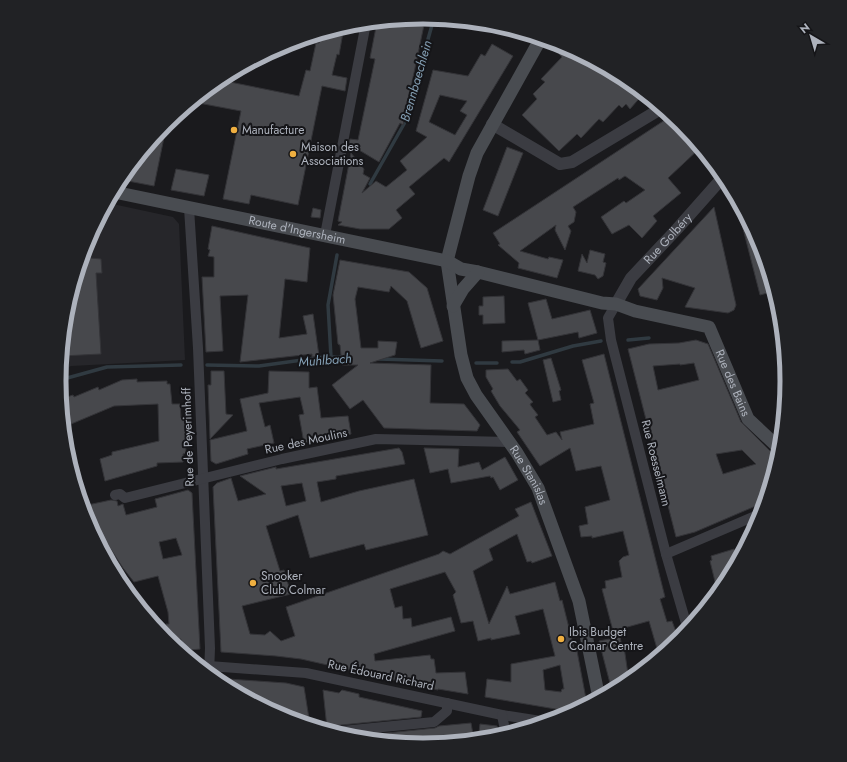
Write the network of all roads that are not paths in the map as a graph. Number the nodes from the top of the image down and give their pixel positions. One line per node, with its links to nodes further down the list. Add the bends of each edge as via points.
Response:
1 (365, 29): 8 (street)
2 (538, 43): 4 (main road)
3 (657, 111): 4 (street, via 572,162 560,164)
4 (492, 124): 9 (main road, via 469,176)
5 (719, 182): 11 (street, Rue Golbéry, via 630,278)
6 (120, 193): 7 (main road, Route d'Ingersheim)
7 (189, 208): 8 (main road, Route d'Ingersheim); 16 (street, Rue de Peyerimhoff, via 198,348)
8 (325, 235): 9 (main road, Route d'Ingersheim)
9 (447, 261): 10 (main road, Route d'Ingersheim, via 461,269); 12 (main road, Rue Stanislas)
10 (478, 272): 11 (main road, Route d'Ingersheim, via 602,303); 12 (main road, via 463,289)
11 (616, 304): 13 (main road, Route d'Ingersheim, via 635,311); 19 (street, Rue Roesselmann, via 608,318 609,329)
12 (453, 306): 14 (main road, Rue Stanislas, via 467,378)
13 (709, 327): 15 (main road, Rue des Bains, via 748,420)
14 (509, 442): 16 (street, Rue des Moulins, via 376,439); 23 (main road, Rue Stanislas, via 538,488 554,528 579,601)
15 (775, 444)
16 (202, 478): 17 (street, Rue des Moulins, via 126,498 120,494); 21 (street, Rue de Peyerimhoff)
17 (115, 495)
18 (754, 517): 19 (street)
19 (666, 554): 20 (street, Rue Roesselmann)
20 (686, 623)
21 (209, 666)
22 (214, 670): 24 (street, Rue Édouard Richard, via 306,673)
23 (598, 692)
24 (447, 703): 25 (street, Rue Édouard Richard); 28 (street, via 447,711 434,722)
25 (502, 715): 26 (street, Rue Édouard Richard); 27 (street)
26 (535, 720)
27 (505, 728)
28 (350, 730)

